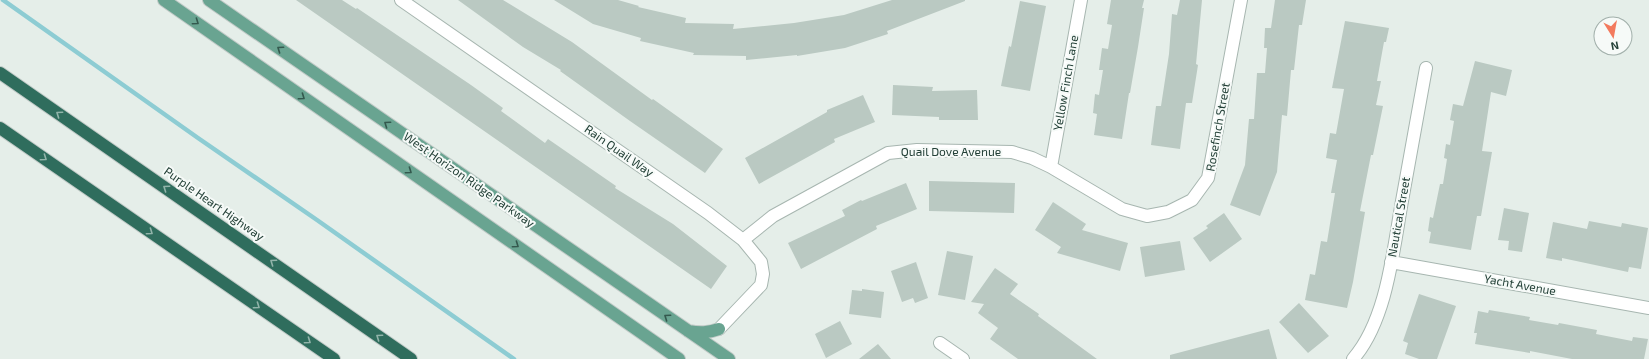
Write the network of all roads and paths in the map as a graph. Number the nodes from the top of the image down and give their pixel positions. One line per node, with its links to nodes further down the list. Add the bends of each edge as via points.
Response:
1 (164, 0): 20 (main road, one-way to 20)
2 (209, 0): 15 (main road, West Horizon Ridge Parkway, one-way to 2)
3 (401, 0): 11 (street, Rain Quail Way)
4 (1081, 0): 9 (street, Yellow Finch Lane)
5 (1241, 0): 10 (street, Rosefinch Street, via 1208,178 1192,200 1168,212 1147,216)
6 (1426, 68): 12 (street, Nautical Street)
7 (0, 73): 19 (highway, Purple Heart Highway, one-way to 7)
8 (0, 128): 18 (highway, one-way to 18)
9 (1051, 167): 10 (street, Quail Dove Avenue); 11 (street, Quail Dove Avenue, via 1012,152 916,150 888,153 773,216)
10 (1122, 209)
11 (743, 240): 14 (street, Rain Quail Way, via 761,262 764,274 761,285)
12 (1392, 262): 13 (street, Yacht Avenue); 23 (street, Nautical Street, via 1376,321 1368,339)
13 (1649, 308)
14 (719, 329): 15 (main road, via 701,333); 17 (main road)
15 (687, 331): 17 (main road, West Horizon Ridge Parkway)
16 (940, 344): 22 (street)
17 (711, 353): 21 (main road, West Horizon Ridge Parkway)
18 (334, 359)
19 (411, 359)
20 (679, 359)
21 (729, 359)
22 (962, 359)
23 (1353, 359)

